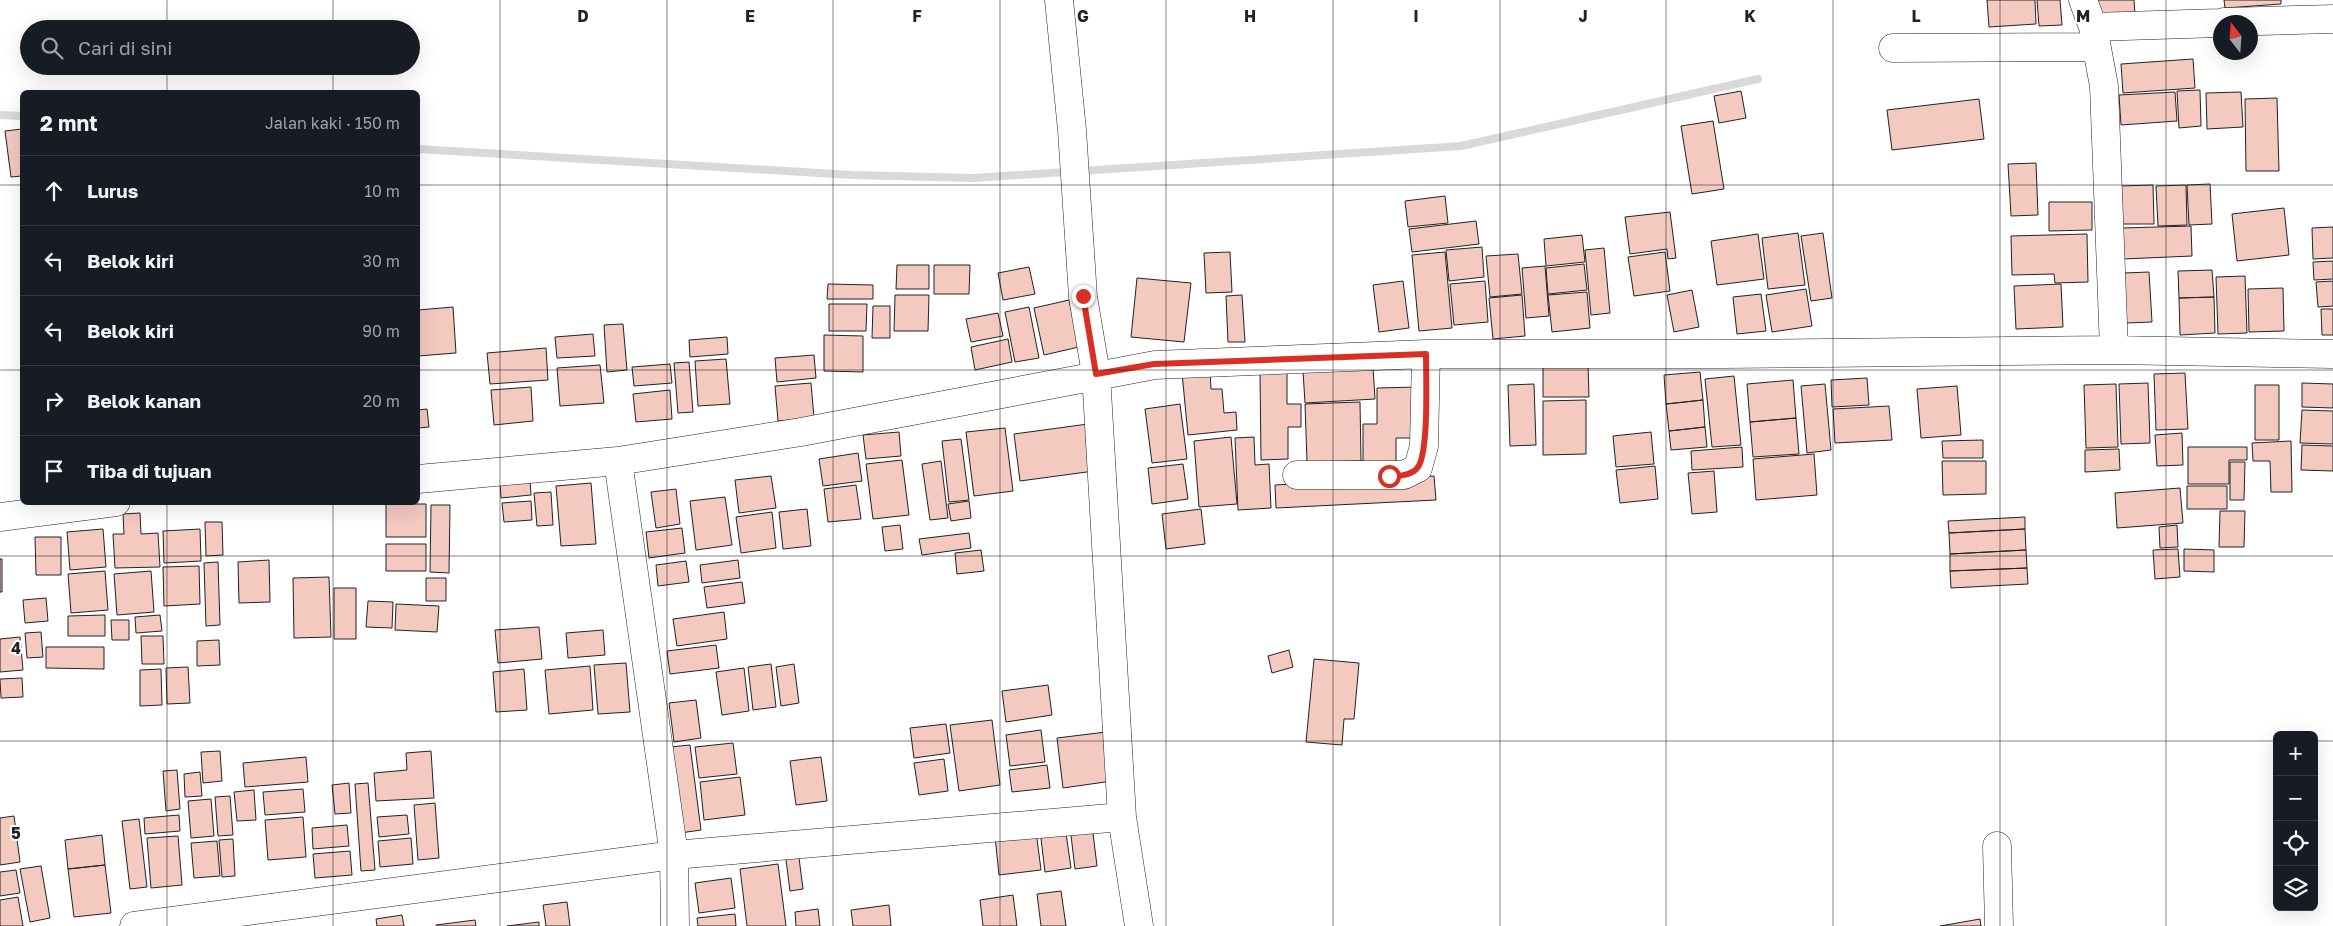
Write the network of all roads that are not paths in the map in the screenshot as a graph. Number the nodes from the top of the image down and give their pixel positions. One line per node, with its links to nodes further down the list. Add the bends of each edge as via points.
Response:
1 (1059, 0): 11 (street, via 1083,296)
2 (2083, 0): 6 (street)
3 (2333, 19): 4 (street)
4 (2258, 22)
5 (2213, 24): 6 (street)
6 (2094, 37): 7 (street); 8 (street, via 2104,86)
7 (1893, 48)
8 (2114, 350): 9 (street); 10 (street)
9 (1426, 354): 11 (street, via 1154,364); 13 (street, via 1424,446 1418,468 1404,475)
10 (2333, 354)
11 (1096, 374): 12 (street, via 801,432); 17 (street)
12 (618, 461): 14 (street); 19 (street)
13 (1297, 475)
14 (420, 479)
15 (93, 505): 16 (street)
16 (0, 517)
17 (1122, 817): 19 (street); 22 (street)
18 (1997, 846): 23 (street)
19 (674, 855): 20 (street); 21 (street)
20 (134, 926)
21 (675, 926)
22 (1139, 926)
23 (1999, 926)

